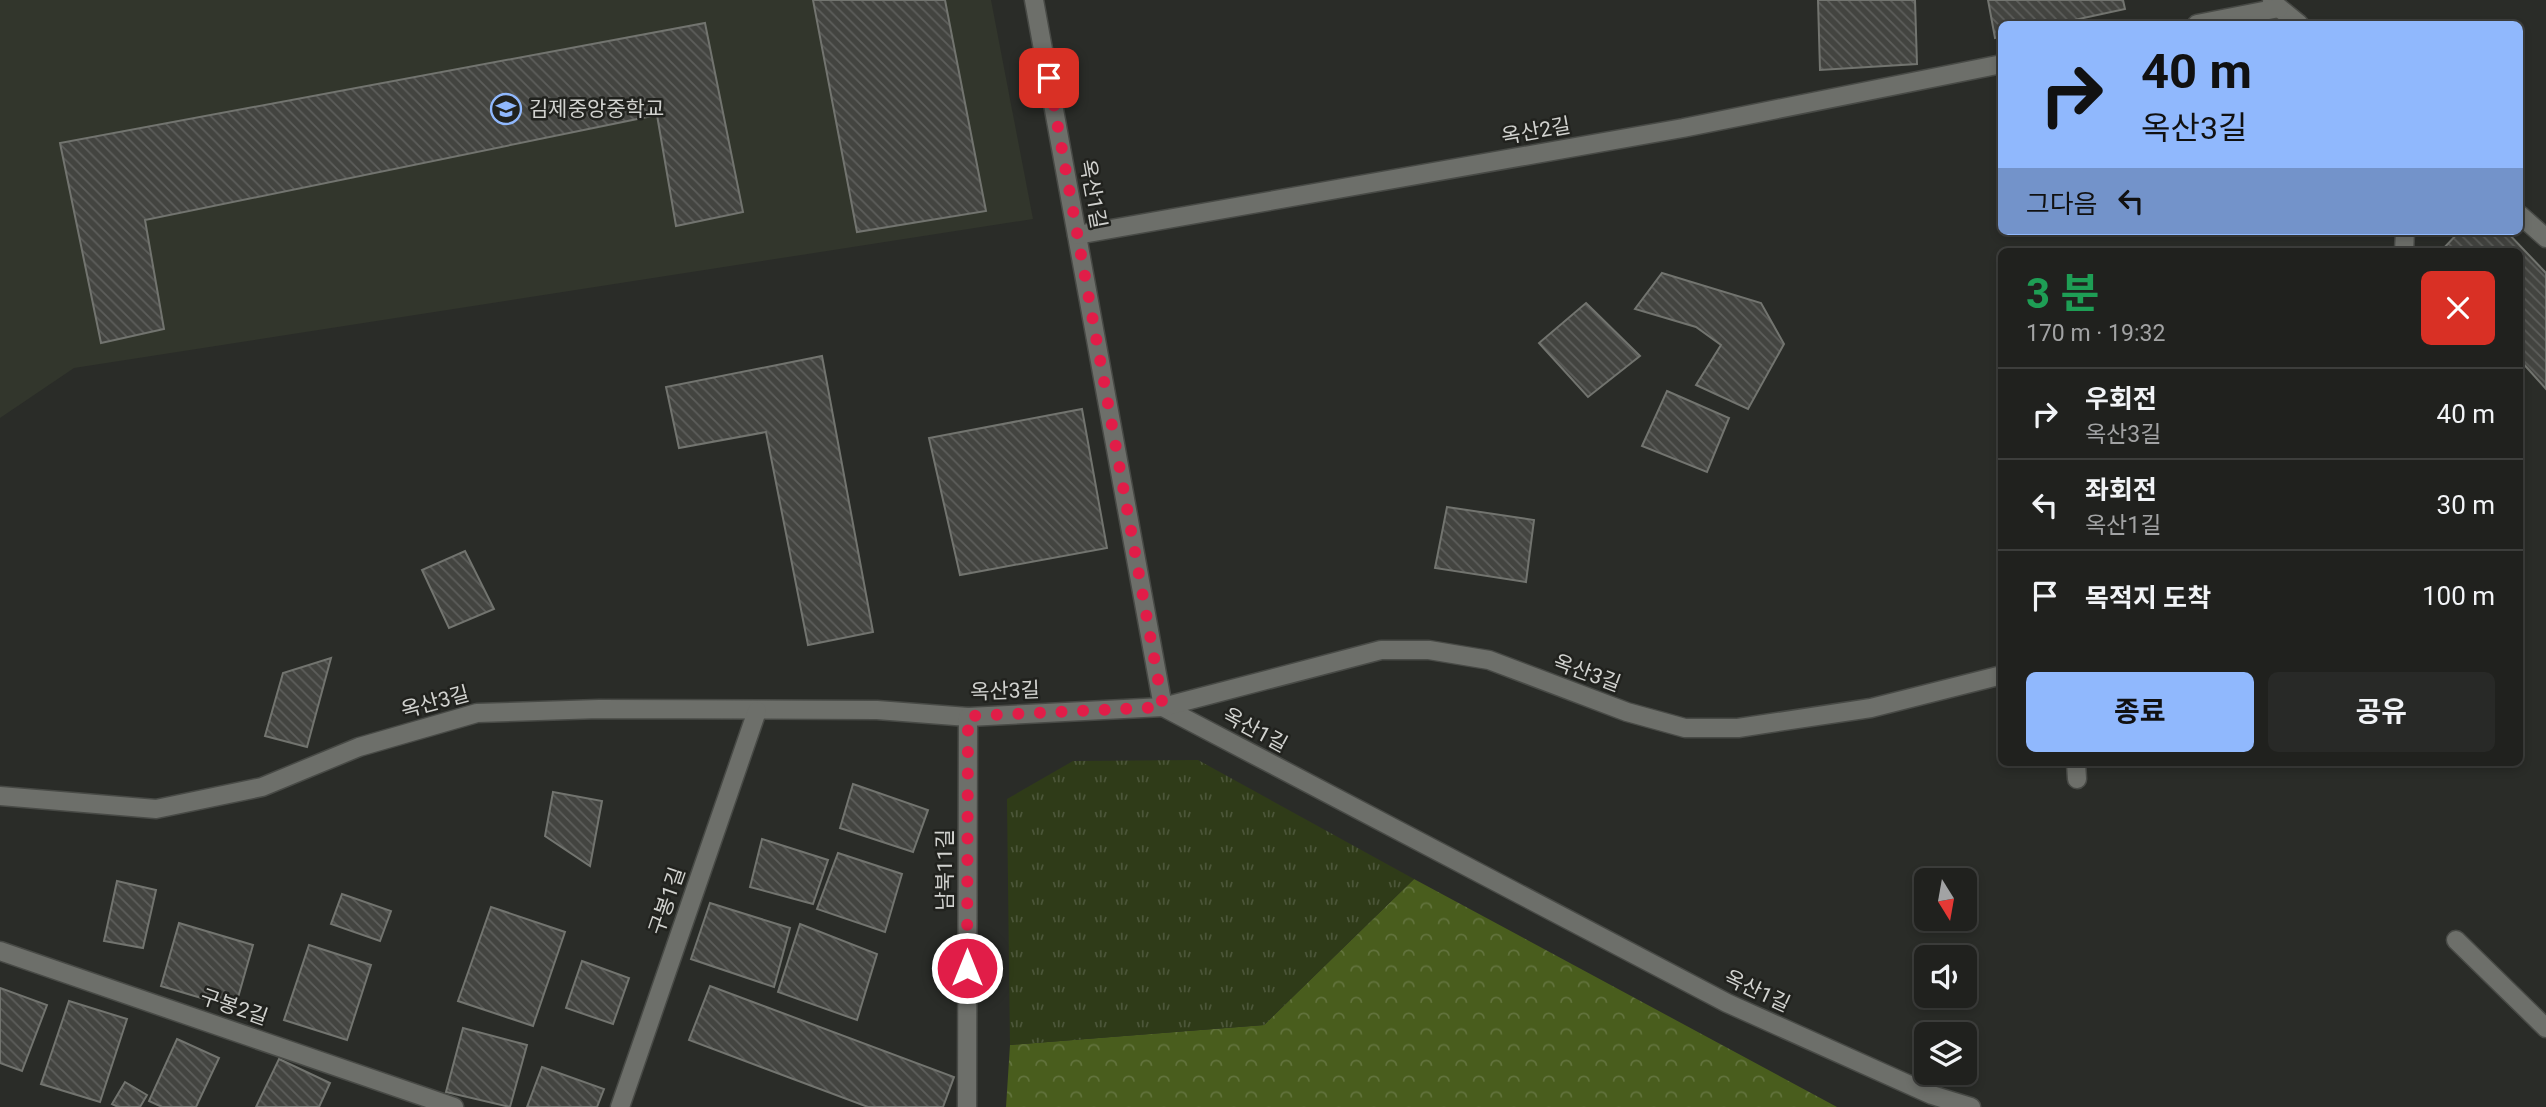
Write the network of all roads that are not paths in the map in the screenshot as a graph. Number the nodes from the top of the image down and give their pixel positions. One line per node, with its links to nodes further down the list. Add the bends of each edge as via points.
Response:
1 (1034, 0): 7 (street, 옥산1길)
2 (2274, 4): 3 (street); 4 (street)
3 (2209, 21)
4 (2295, 21)
5 (1998, 65): 7 (street, 옥산2길, via 1683,128)
6 (2523, 218): 8 (street)
7 (1077, 235): 10 (street, 옥산1길)
8 (2546, 238)
9 (1998, 676): 10 (street, 옥산3길, via 1871,708 1738,728 1685,729 1489,660 1429,650 1381,650)
10 (1163, 707): 12 (street, 옥산3길); 20 (street, 옥산1길, via 1727,1003 1932,1095)
11 (757, 711): 12 (street, 옥산3길, via 877,710); 13 (street, 옥산3길, via 477,712 359,747 262,787 156,808); 18 (street, 구봉1길)
12 (968, 716): 19 (street, 남북11길)
13 (0, 796)
14 (2456, 940): 16 (street)
15 (0, 951): 17 (street, 구봉2길)
16 (2546, 1028)
17 (454, 1107)
18 (620, 1107)
19 (967, 1107)
20 (1972, 1107)

